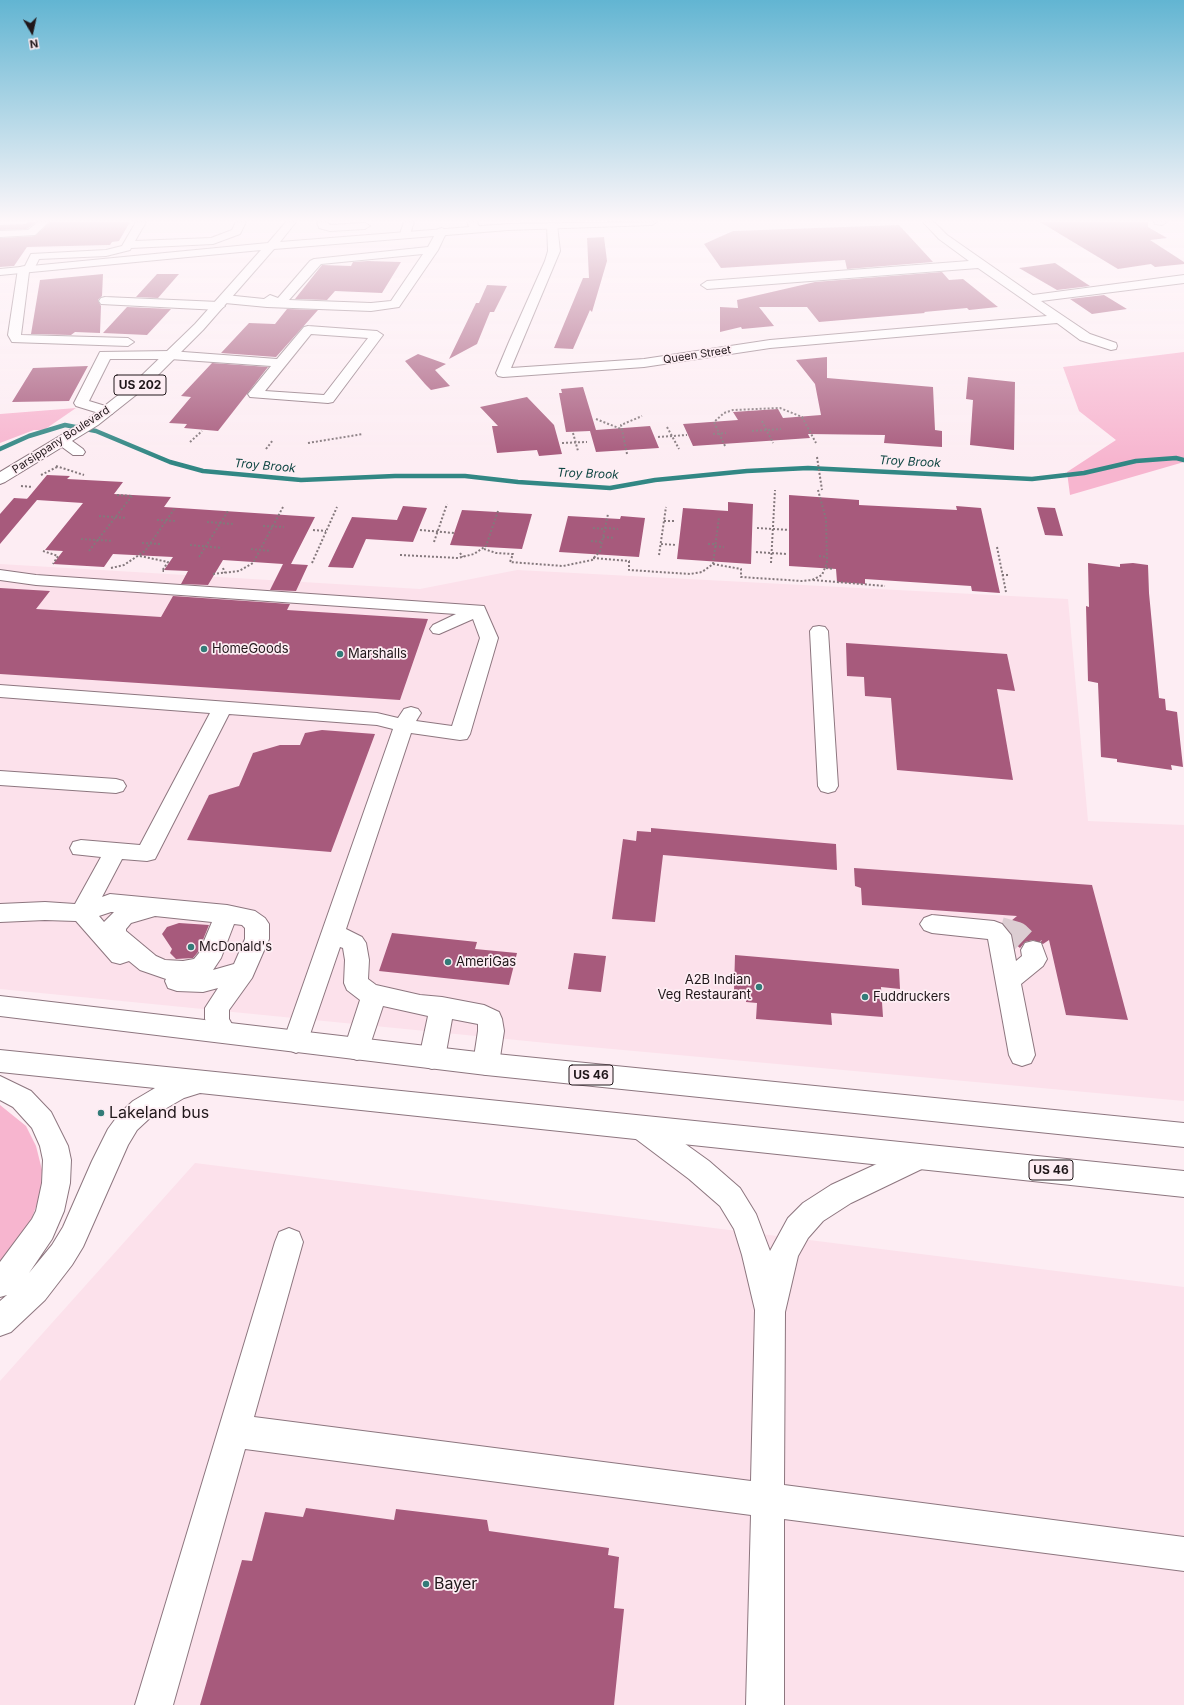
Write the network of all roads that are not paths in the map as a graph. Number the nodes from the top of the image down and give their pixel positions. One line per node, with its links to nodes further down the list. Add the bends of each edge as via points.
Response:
1 (19, 302): 9 (main road)
2 (171, 302): 3 (main road)
3 (222, 302): 4 (main road); 10 (main road, Parsippany Boulevard / US 202)
4 (280, 302): 5 (main road, via 371,307 395,304)
5 (397, 302)
6 (533, 302): 8 (main road, Queen Street, via 504,373 644,363 770,344)
7 (1034, 302): 8 (main road)
8 (1059, 319): 11 (main road, via 1085,338)
9 (10, 339): 10 (main road)
10 (183, 343): 12 (main road, Parsippany Boulevard / US 202)
11 (1111, 346)
12 (170, 356): 13 (main road); 14 (main road, Parsippany Boulevard / US 202, via 141,384); 14 (main road, via 105,355 81,403)
13 (281, 363): 13 (main road, via 255,394 328,399 377,335 308,330)
14 (107, 411): 15 (main road, Parsippany Boulevard / US 202)
15 (66, 439): 16 (main road); 17 (main road, Parsippany Boulevard / US 202)
16 (78, 452)
17 (0, 479)
18 (0, 575): 19 (main road, via 36,580)
19 (478, 610): 20 (main road); 24 (main road, via 489,638 460,734)
20 (439, 629)
21 (819, 631): 27 (main road)
22 (0, 691): 23 (main road)
23 (222, 708): 24 (main road); 29 (main road, via 147,853)
24 (408, 719): 35 (main road)
25 (0, 778): 26 (main road)
26 (116, 786)
27 (828, 786)
28 (81, 848): 29 (main road)
29 (115, 851): 32 (main road)
30 (160, 909): 32 (main road, via 110,903); 33 (main road); 37 (main road, via 138,911 123,916 114,926 116,935)
31 (0, 913): 32 (main road, via 45,910)
32 (82, 913): 36 (main road)
33 (227, 914): 37 (main road, via 209,958 201,967 183,970 163,969 148,963); 39 (main road, via 247,917 257,924 257,939)
34 (932, 924): 40 (main road, via 997,930)
35 (333, 933): 41 (main road, via 354,943 357,960 356,983 368,993); 45 (main road)
36 (104, 939): 37 (main road); 39 (main road, via 140,975 161,980 203,982)
37 (129, 947)
38 (1033, 950): 40 (main road, via 1035,959)
39 (243, 971): 44 (main road, via 217,1008 217,1019)
40 (1008, 981): 47 (main road)
41 (374, 994): 43 (main road, via 420,1005); 46 (main road)
42 (0, 1006): 44 (main road, US 46)
43 (442, 1007): 48 (main road); 50 (main road, via 484,1015 490,1019 491,1031)
44 (224, 1033): 45 (main road, US 46)
45 (296, 1042): 46 (main road, US 46)
46 (357, 1049): 48 (main road, US 46)
47 (1022, 1055)
48 (432, 1058): 50 (main road, US 46)
49 (0, 1061): 51 (main road, US 46)
50 (486, 1064): 54 (main road, US 46)
51 (200, 1081): 53 (main road, US 46); 60 (main road, via 175,1090 142,1109 128,1122 69,1243 34,1290)
52 (0, 1087): 58 (main road, via 22,1100 42,1120 54,1146 57,1160 56,1183 50,1211 42,1229 18,1264)
53 (642, 1128): 55 (main road, US 46); 59 (main road, via 699,1170 730,1197 746,1223)
54 (1184, 1135)
55 (918, 1156): 56 (main road, US 46); 59 (main road, via 841,1194 813,1212 798,1228 784,1252)
56 (1184, 1184)
57 (289, 1242): 61 (main road)
58 (0, 1283)
59 (770, 1312): 62 (main road)
60 (0, 1321)
61 (234, 1431): 62 (main road); 64 (main road)
62 (768, 1500): 63 (main road); 65 (main road)
63 (1184, 1554)
64 (154, 1705)
65 (765, 1705)

